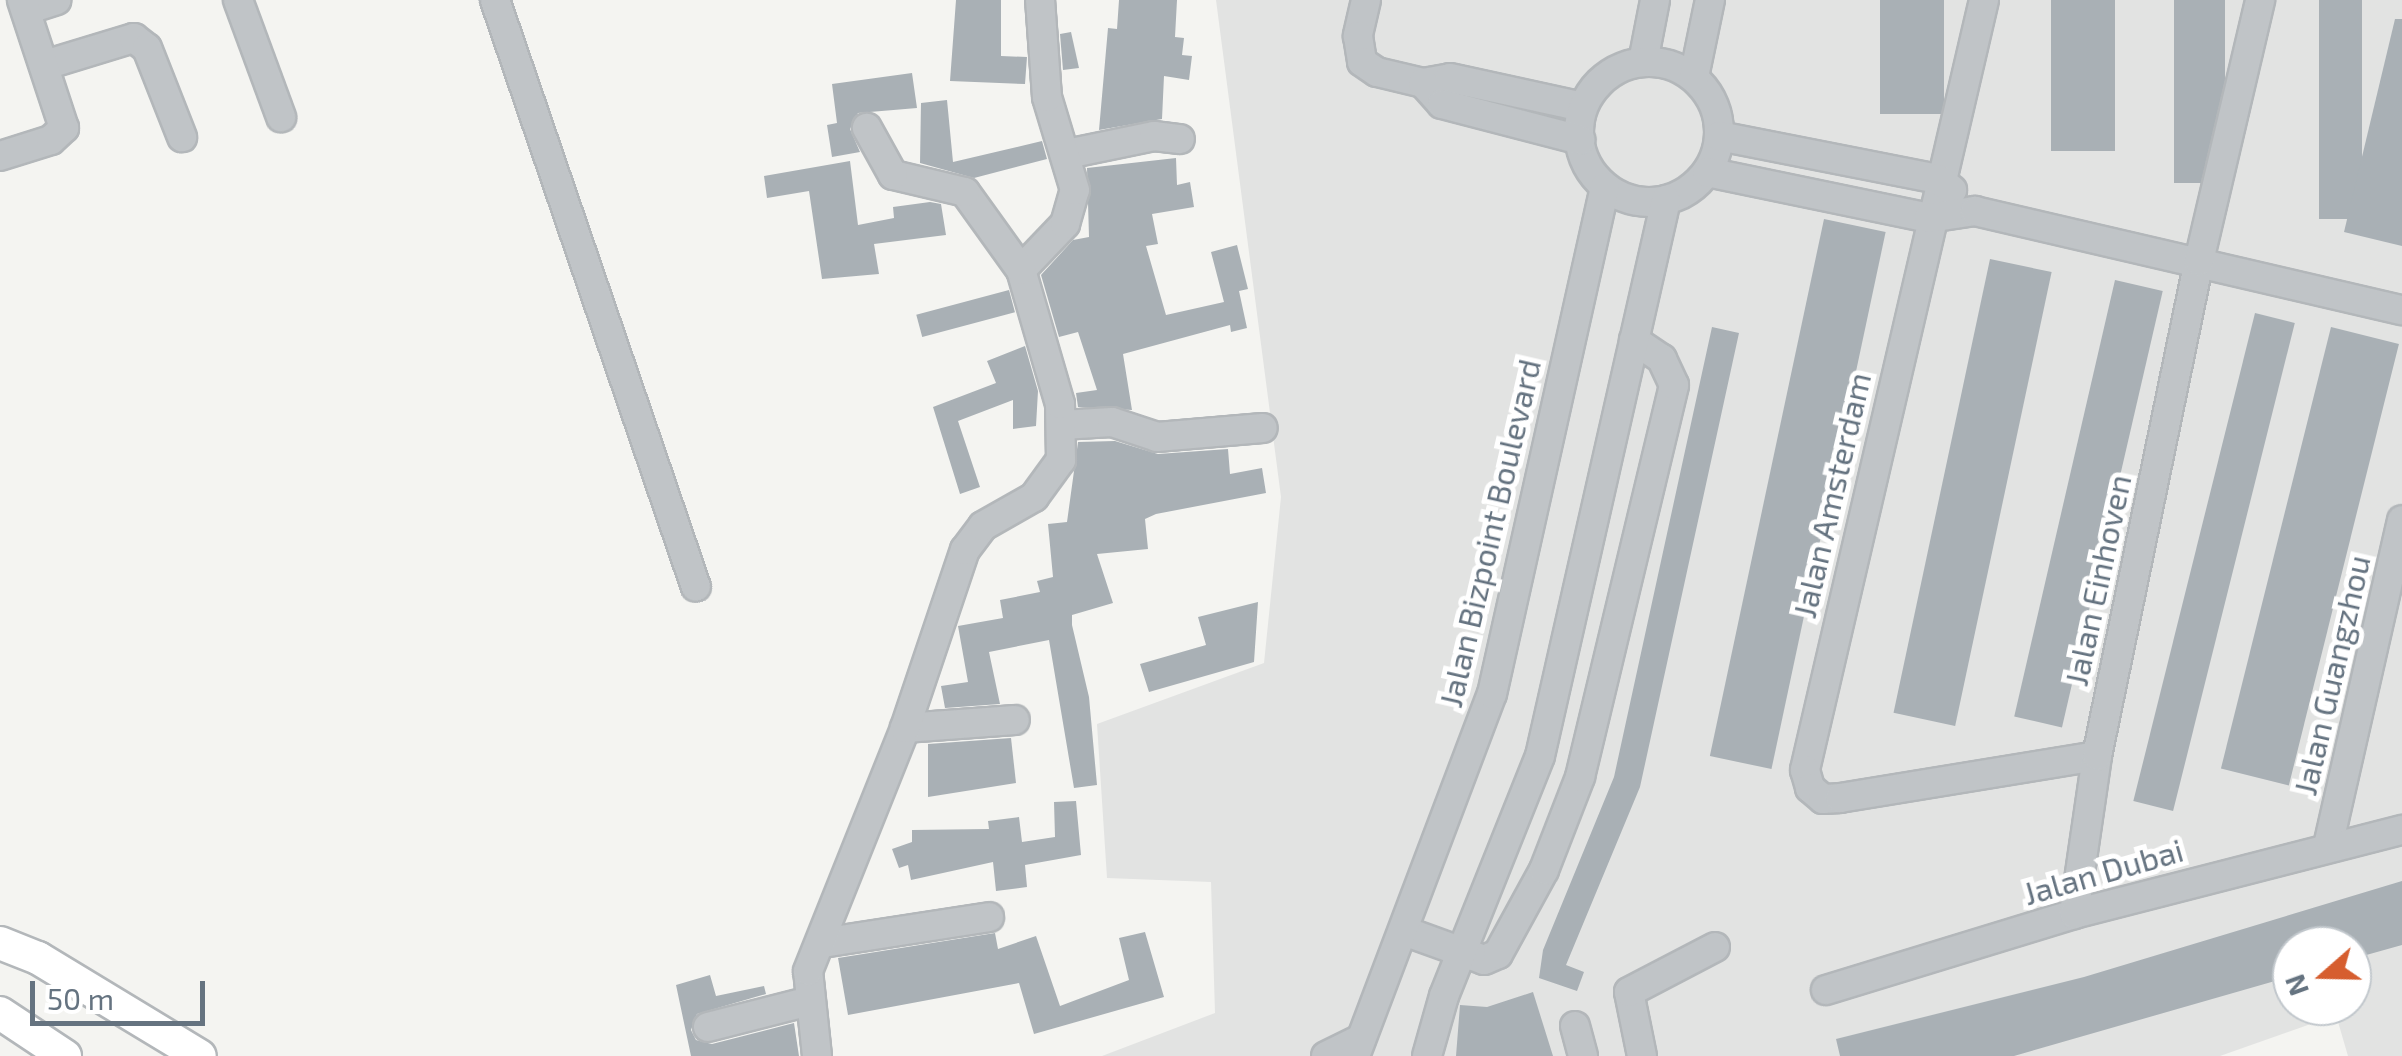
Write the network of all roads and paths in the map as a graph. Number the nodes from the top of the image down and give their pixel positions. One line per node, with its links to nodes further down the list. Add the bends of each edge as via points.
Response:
1 (56, 0): 10 (street)
2 (238, 0): 16 (street)
3 (495, 0): 37 (street)
4 (1040, 0): 22 (street, via 1047,97)
5 (1366, 0): 14 (street, via 1358,36 1362,62)
6 (1655, 0): 11 (street)
7 (1710, 0): 13 (street)
8 (1984, 0): 25 (street, Jalan Amsterdam)
9 (2260, 0): 30 (street, Jalan Einhoven)
10 (24, 5): 12 (street)
11 (1642, 62): 13 (street, via 1670,64); 15 (street, via 1597,84)
12 (46, 65): 19 (street, via 134,38 147,48); 23 (street, via 64,128 51,140)
13 (1694, 77): 18 (street, via 1708,94)
14 (1423, 83): 15 (street, via 1450,78); 21 (street, via 1442,104)
15 (1583, 107): 21 (street)
16 (281, 117)
17 (867, 128): 31 (street, via 893,175 964,192)
18 (1720, 136): 24 (street); 25 (street)
19 (182, 137)
20 (1180, 139): 22 (street, via 1154,136)
21 (1580, 140): 26 (street, via 1588,166)
22 (1066, 154): 31 (street, via 1072,208)
23 (0, 156)
24 (1707, 172): 27 (street); 29 (street)
25 (1938, 178): 28 (street); 29 (street, Jalan Amsterdam)
26 (1605, 187): 27 (street, via 1634,200); 45 (street, Jalan Bizpoint Boulevard, via 1492,694)
27 (1666, 200): 33 (street)
28 (1976, 211): 29 (street); 30 (street)
29 (1929, 218): 40 (street, Jalan Amsterdam, via 1805,770 1810,788 1824,799 1840,798)
30 (2198, 262): 32 (street); 40 (street, Jalan Einhoven)
31 (1021, 270): 34 (street)
32 (2402, 310)
33 (1634, 340): 49 (street, via 1540,756); 49 (street, via 1662,359 1674,386 1580,777 1508,942 1484,960)
34 (1062, 425): 35 (street, via 1112,422 1157,437); 39 (street, via 1061,460 1048,484 983,526 965,550)
35 (1263, 428)
36 (2402, 520): 42 (street, Jalan Guangzhou)
37 (696, 587)
38 (1016, 720): 39 (street)
39 (906, 728): 47 (street)
40 (2097, 756): 43 (street, Jalan Einhoven)
41 (2402, 830): 42 (street, Jalan Dubai)
42 (2328, 846): 43 (street, Jalan Dubai)
43 (2074, 914): 50 (street, Jalan Dubai)
44 (990, 917): 47 (street)
45 (1404, 931): 49 (street); 55 (street, Jalan Bizpoint Boulevard)
46 (0, 943): 57 (main road, via 38,958)
47 (822, 943): 51 (street, via 808,971)
48 (1714, 947): 62 (street, via 1629,992)
49 (1461, 954): 60 (street)
50 (1826, 990)
51 (806, 1002): 54 (street); 58 (street)
52 (0, 1012): 56 (main road)
53 (1575, 1026): 61 (street)
54 (708, 1028)
55 (1358, 1048): 59 (street)
56 (65, 1056)
57 (200, 1056)
58 (817, 1056)
59 (1326, 1056)
60 (1427, 1056)
61 (1583, 1056)
62 (1642, 1056)

